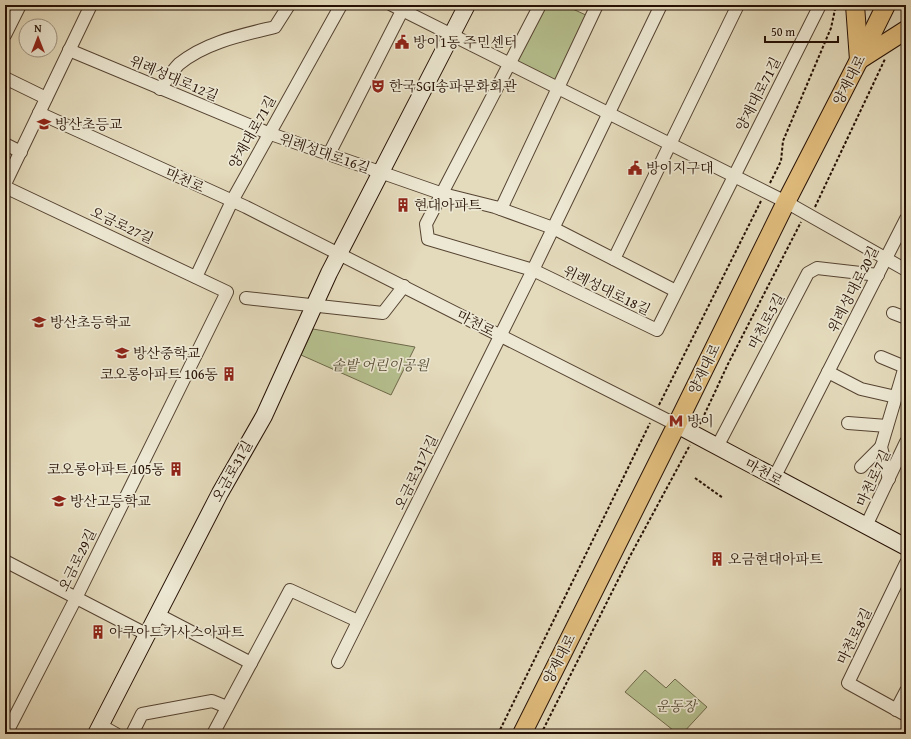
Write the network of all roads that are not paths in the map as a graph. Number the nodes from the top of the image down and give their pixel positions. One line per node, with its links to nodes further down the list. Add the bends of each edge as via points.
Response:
1 (20, 5): 15 (street)
2 (91, 5): 17 (street)
3 (289, 5): 22 (street, via 275,27 238,35 199,51 179,65)
4 (341, 5): 26 (street, 양재대로71길)
5 (467, 5): 16 (street, 위례성대로16길)
6 (540, 5): 19 (street)
7 (597, 5): 21 (street)
8 (661, 5): 25 (street)
9 (738, 5): 28 (street)
10 (820, 5): 32 (street, 양재대로71길)
11 (855, 5): 18 (main road)
12 (886, 5): 18 (main road, 양재대로)
13 (400, 7): 16 (street); 30 (street)
14 (906, 30): 18 (main road)
15 (5, 34)
16 (452, 35): 19 (street); 31 (street, 위례성대로16길)
17 (69, 50): 22 (street, 위례성대로12길); 23 (street)
18 (859, 60): 36 (main road, 양재대로)
19 (510, 64): 21 (street); 34 (street)
20 (5, 78): 23 (street)
21 (558, 88): 25 (street); 37 (street)
22 (160, 89): 26 (street, 위례성대로12길)
23 (46, 98): 24 (street)
24 (39, 113): 29 (street, 오금로27길); 35 (street, 마천로)
25 (608, 113): 28 (street); 39 (street)
26 (268, 133): 30 (street, 위례성대로16길); 35 (street, 양재대로71길)
27 (5, 144): 29 (street)
28 (670, 144): 32 (street); 41 (street)
29 (21, 152): 33 (street, 오금로27길)
30 (329, 154): 31 (street, 위례성대로16길)
31 (382, 173): 34 (street); 40 (street, 위례성대로16길)
32 (734, 176): 36 (street); 48 (street, 양재대로71길)
33 (5, 185): 46 (street, 오금로27길)
34 (443, 194): 37 (street); 43 (street, 위례성대로18길, via 426,224 428,239)
35 (232, 201): 40 (street, 마천로); 46 (street, 양재대로71길)
36 (786, 202): 42 (street); 60 (main road, 양재대로)
37 (501, 209): 39 (street)
38 (906, 219): 42 (street, 위례성대로20길)
39 (553, 228): 41 (street); 43 (street)
40 (340, 254): 47 (street, 마천로); 51 (street, 오금로31길)
41 (614, 259): 48 (street)
42 (886, 259): 44 (street); 45 (street, 위례성대로20길)
43 (533, 270): 48 (street, 위례성대로18길, via 657,330); 54 (street)
44 (906, 270)
45 (878, 275): 57 (street, 위례성대로20길); 63 (street, 마천로5길, via 817,268 808,273)
46 (196, 277): 49 (street, 오금로27길)
47 (404, 286): 51 (street, via 382,313); 54 (street, 마천로)
48 (676, 291)
49 (227, 292): 72 (street, 오금로29길)
50 (246, 298): 51 (street)
51 (313, 306): 73 (street, 오금로31길, via 264,416 220,493)
52 (893, 313): 53 (street)
53 (906, 318)
54 (500, 335): 60 (street, 마천로); 74 (street, 오금로31가길)
55 (881, 357): 56 (street)
56 (905, 365): 58 (street)
57 (828, 372): 58 (street, via 861,389); 66 (street, 위례성대로20길)
58 (896, 397): 61 (street)
59 (848, 423): 61 (street)
60 (677, 425): 63 (street, 마천로); 86 (main road, 양재대로)
61 (887, 426): 64 (street)
62 (906, 442): 67 (street, 마천로7길)
63 (717, 447): 66 (street, 마천로)
64 (881, 447): 65 (street); 67 (street)
65 (861, 467)
66 (774, 478): 68 (street, 마천로)
67 (889, 479): 68 (street, 마천로7길)
68 (866, 526): 69 (street, 마천로)
69 (906, 547)
70 (5, 562): 72 (street)
71 (906, 563): 80 (street, 마천로8길, via 848,683)
72 (76, 598): 75 (street); 82 (street, 오금로29길)
73 (157, 614): 75 (street, 오금로31길); 77 (street)
74 (358, 621): 76 (street, 오금로31가길); 77 (street, via 290,590)
75 (146, 634): 81 (street, 오금로31길)
76 (338, 662)
77 (251, 663): 79 (street)
78 (906, 691): 80 (street)
79 (227, 707): 84 (street, via 212,701 142,714); 85 (street)
80 (901, 712)
81 (98, 730): 83 (street)
82 (5, 734)
83 (116, 734)
84 (132, 734)
85 (213, 734)
86 (522, 734)

